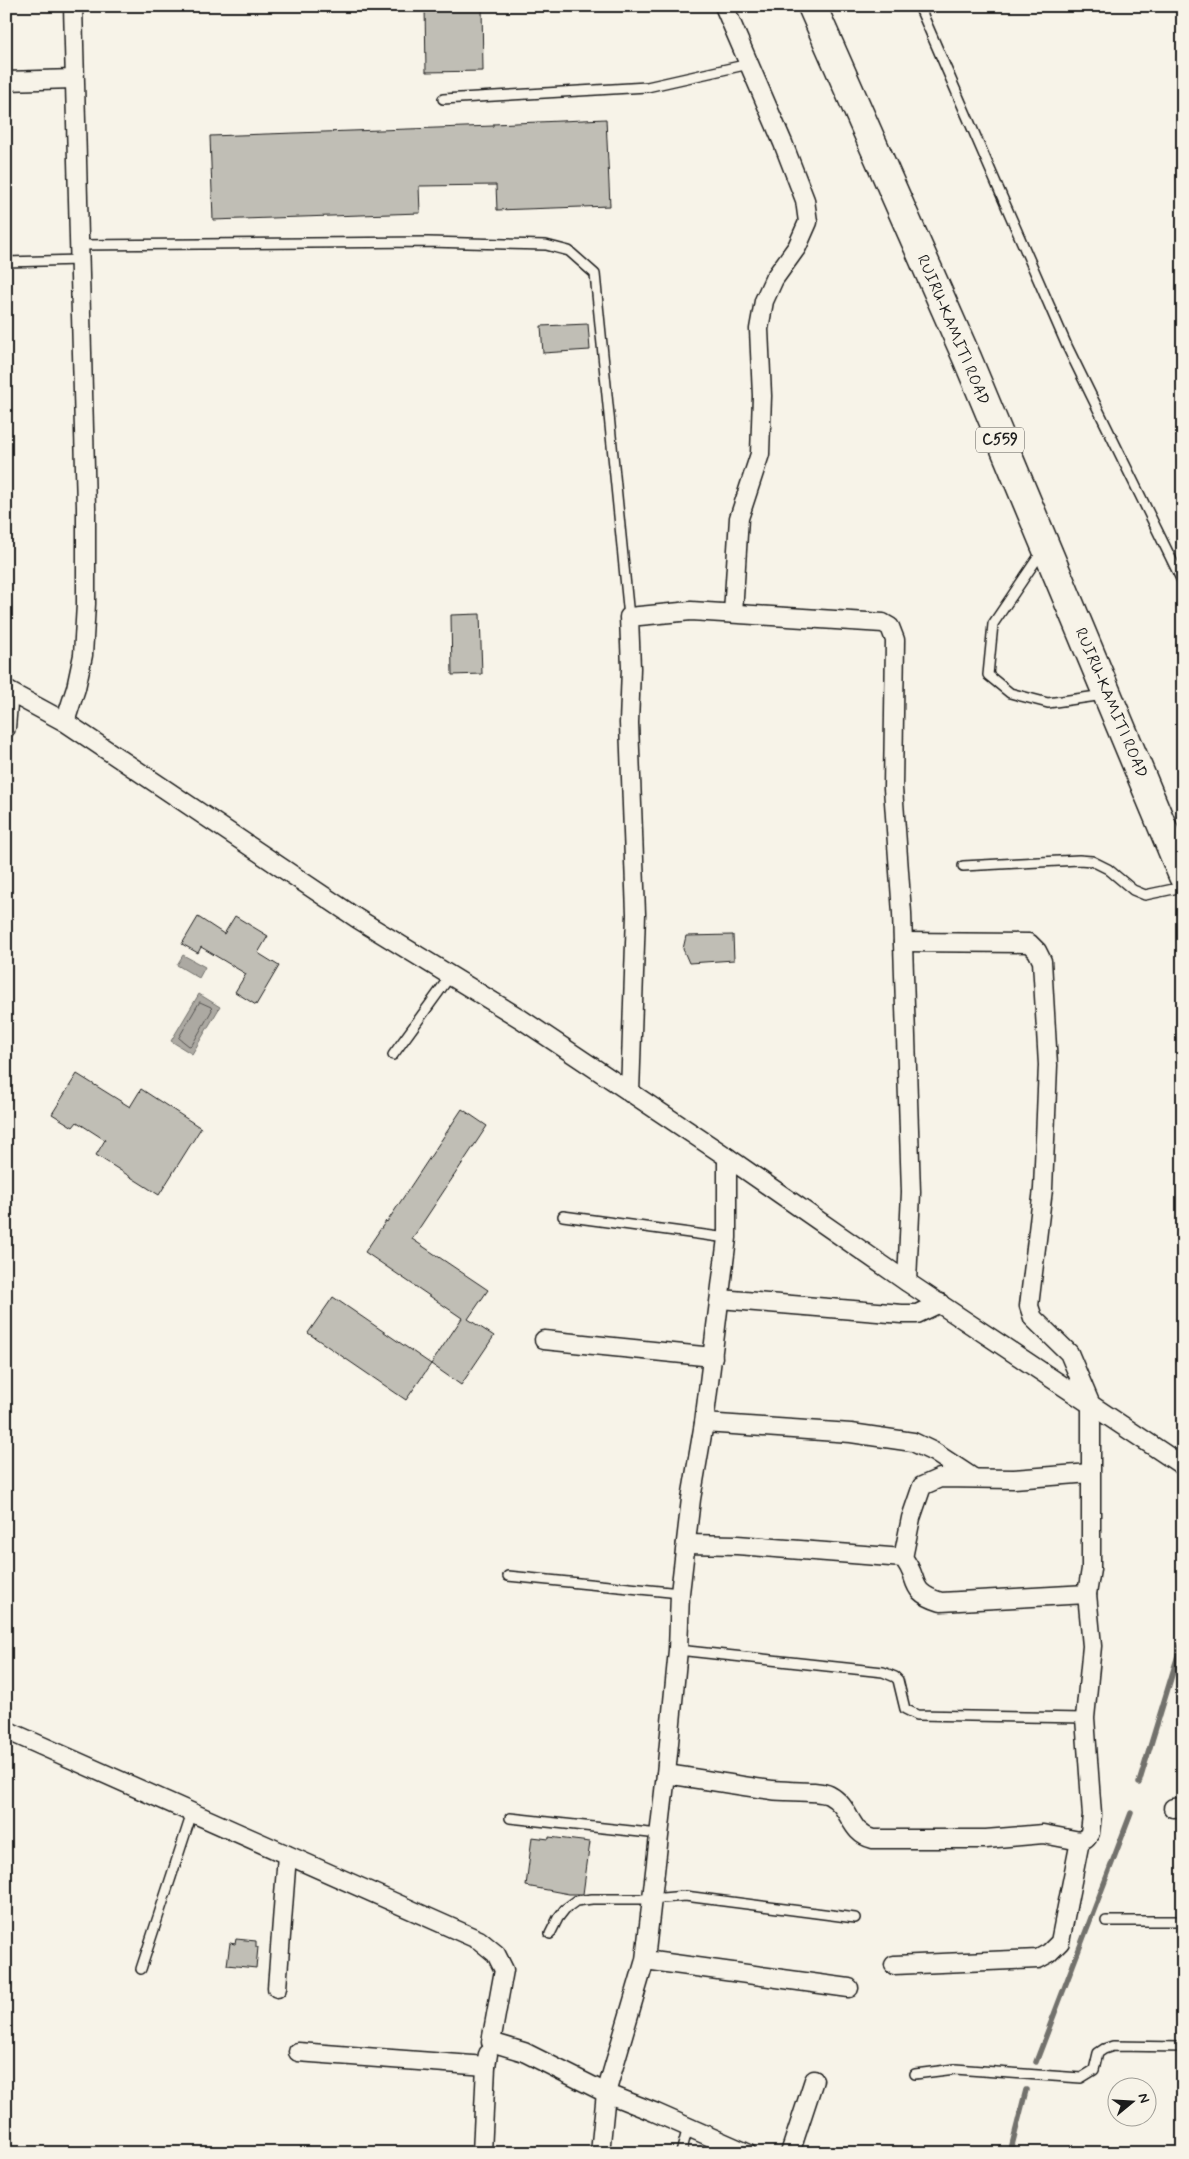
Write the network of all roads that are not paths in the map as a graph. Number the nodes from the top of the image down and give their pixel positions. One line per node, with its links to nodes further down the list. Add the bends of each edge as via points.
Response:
1 (73, 6): 6 (street)
2 (724, 6): 5 (street)
3 (812, 6): 11 (main road, RUIRU-KAMITI ROAD / C559, via 966,358)
4 (919, 6): 12 (lane, via 1067,346)
5 (749, 64): 8 (lane, via 647,87); 13 (street, via 805,200 808,222 797,247 781,268 764,301 759,329 760,454 739,518)
6 (74, 79): 7 (street); 9 (street)
7 (6, 81)
8 (443, 99)
9 (79, 253): 10 (lane); 14 (lane, via 428,242 546,245 569,251 595,274); 17 (street, via 86,507 85,634 76,688)
10 (6, 262)
11 (1044, 548): 16 (main road, RUIRU-KAMITI ROAD / C559); 16 (lane, via 993,624 988,675 1010,693 1048,703)
12 (1183, 583)
13 (733, 614): 14 (street, via 691,611); 22 (street, via 870,621 890,627 895,640 893,788)
14 (628, 617): 25 (street, via 636,914)
15 (8, 691): 17 (street); 18 (street)
16 (1108, 694): 20 (main road, RUIRU-KAMITI ROAD / C559)
17 (65, 722): 23 (street, via 358,919)
18 (6, 728)
19 (963, 866): 21 (lane, via 1092,861 1145,895)
20 (1183, 876)
21 (1183, 887)
22 (903, 942): 29 (street, via 911,1192); 34 (street, via 1029,944 1042,961 1048,1065 1043,1189 1029,1306 1033,1318 1069,1353)
23 (451, 976): 24 (lane); 25 (street)
24 (393, 1055)
25 (630, 1092): 26 (street)
26 (728, 1157): 28 (street); 29 (street)
27 (563, 1216): 28 (lane)
28 (727, 1238): 30 (street)
29 (907, 1282): 31 (street)
30 (720, 1299): 31 (street, via 902,1314 917,1314); 33 (street)
31 (940, 1304): 34 (street)
32 (544, 1340): 33 (street)
33 (713, 1357): 35 (street)
34 (1090, 1405): 36 (street); 37 (street)
35 (704, 1423): 38 (street, via 851,1433 913,1442); 39 (street)
36 (1183, 1466)
37 (1090, 1473): 38 (street, via 1014,1479); 43 (street, via 1091,1569)
38 (972, 1477): 40 (street, via 940,1478 922,1486)
39 (686, 1544): 40 (street); 42 (street)
40 (903, 1558): 43 (street, via 909,1565 915,1586 926,1597 941,1602)
41 (508, 1576): 42 (lane)
42 (680, 1593): 44 (street)
43 (1087, 1594): 45 (street, via 1092,1646)
44 (678, 1650): 45 (lane, via 884,1672 898,1680 905,1709 918,1715); 47 (street)
45 (1085, 1718): 51 (street, via 1092,1827 1086,1838)
46 (6, 1730): 48 (street)
47 (666, 1774): 50 (street); 51 (street, via 773,1790 827,1794 840,1804 862,1836 872,1839 986,1839 1043,1834)
48 (192, 1813): 52 (street); 60 (lane)
49 (510, 1818): 50 (lane)
50 (659, 1834): 53 (street)
51 (1080, 1841): 59 (street, via 1060,1942 1049,1953 1038,1959)
52 (287, 1855): 61 (street); 63 (street, via 479,1940 496,1954 504,1970)
53 (651, 1899): 54 (lane, via 685,1896); 57 (lane, via 576,1902 558,1918); 58 (street)
54 (855, 1918)
55 (1106, 1921): 56 (lane)
56 (1183, 1921)
57 (550, 1934)
58 (645, 1960): 62 (street); 69 (street)
59 (894, 1965)
60 (141, 1969)
61 (277, 1988)
62 (849, 1988)
63 (491, 2042): 66 (street); 69 (street, via 524,2052)
64 (1183, 2047): 67 (lane, via 1104,2048 1098,2053 1094,2070 1081,2078 955,2069)
65 (298, 2052): 66 (street)
66 (486, 2066): 71 (street)
67 (916, 2074)
68 (814, 2080): 75 (street)
69 (606, 2093): 70 (street); 72 (street)
70 (688, 2126): 73 (lane); 74 (street)
71 (482, 2153)
72 (600, 2153)
73 (681, 2153)
74 (747, 2153)
75 (790, 2153)

